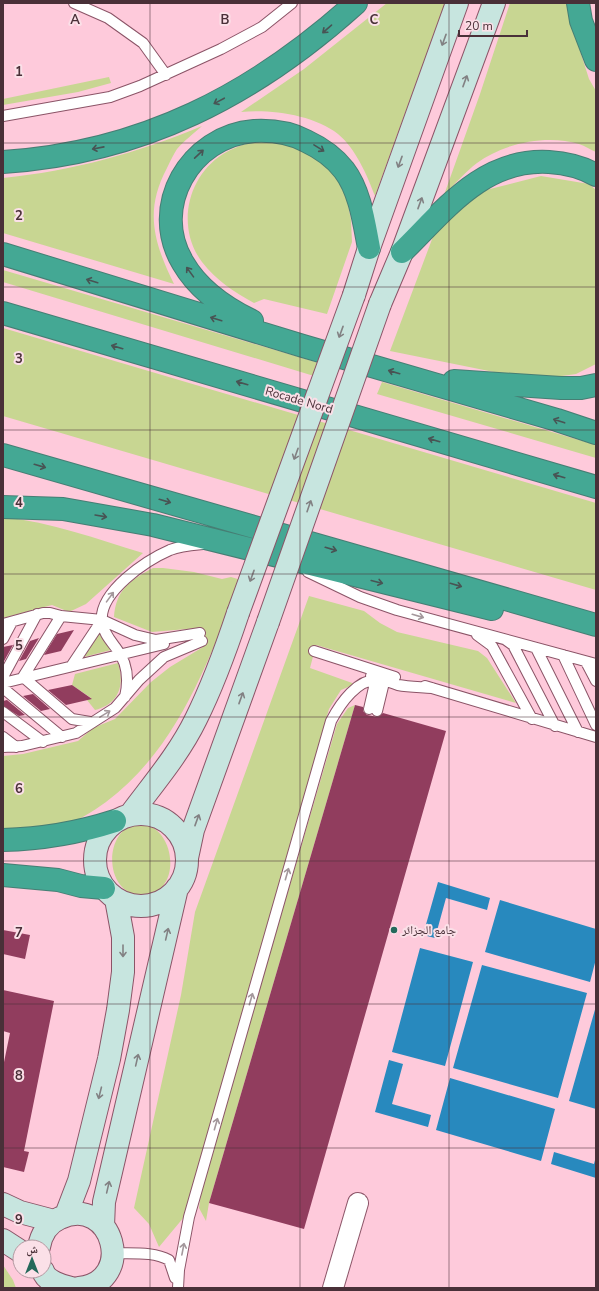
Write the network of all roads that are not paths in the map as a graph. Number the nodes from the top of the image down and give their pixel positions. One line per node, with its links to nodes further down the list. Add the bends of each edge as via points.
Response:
1 (74, 3): 8 (lane, via 108,18 143,43)
2 (292, 3): 8 (lane, via 262,27)
3 (356, 3): 10 (highway, one-way to 10, via 285,62 244,88 200,111 109,146)
4 (457, 3): 12 (street, one-way to 12)
5 (494, 3): 13 (street, one-way to 5)
6 (578, 3): 7 (highway)
7 (596, 60)
8 (166, 75): 9 (lane, via 110,97)
9 (3, 116)
10 (3, 162)
11 (596, 175): 13 (highway, via 576,167 541,162 524,163 490,174 461,193)
12 (369, 248): 16 (highway, one-way to 12, via 243,317 215,299 195,280 183,263 173,237 172,209 178,185 189,165 204,150 233,135 262,131 292,133 334,158 345,171 354,187); 61 (street, one-way to 61, bridge, via 216,675 196,720 176,753)
13 (402, 252): 63 (street, one-way to 13, bridge, via 193,830 380,304)
14 (3, 254): 16 (highway, one-way to 14)
15 (3, 313): 21 (highway, Rocade Nord, one-way to 15)
16 (303, 346): 17 (highway, one-way to 16)
17 (416, 379): 18 (highway, via 560,388); 19 (highway, one-way to 17)
18 (596, 385)
19 (596, 433)
20 (3, 455): 29 (highway, one-way to 29)
21 (596, 487)
22 (3, 507): 23 (highway, one-way to 23, via 63,509 153,525)
23 (221, 542): 24 (highway); 27 (lane, one-way to 23, via 109,599 134,571 172,550 196,544)
24 (280, 557): 30 (lane, one-way to 30, via 360,598); 31 (highway, one-way to 31, via 448,599)
25 (37, 614): 26 (lane, via 50,613); 28 (lane); 41 (lane)
26 (61, 616): 27 (lane); 42 (lane)
27 (102, 620): 32 (lane, via 136,635 156,640); 36 (lane, via 104,630); 40 (lane)
28 (8, 623): 33 (lane)
29 (596, 625)
30 (463, 628): 34 (lane); 50 (lane, via 483,638 492,646)
31 (596, 632)
32 (201, 637): 36 (lane); 47 (lane, via 164,657 139,680)
33 (3, 639)
34 (506, 640): 35 (lane); 53 (lane, via 513,645)
35 (536, 648): 38 (lane); 54 (lane)
36 (120, 654): 40 (lane); 47 (lane, via 126,669)
37 (313, 654): 43 (lane)
38 (563, 655): 39 (lane); 52 (lane)
39 (591, 663): 44 (lane)
40 (72, 665): 42 (lane)
41 (3, 677)
42 (23, 678): 45 (lane); 51 (lane, via 72,719)
43 (382, 678): 48 (lane); 50 (lane, via 432,688); 76 (lane, one-way to 43, via 189,1216 331,721 340,705 357,688)
44 (596, 681)
45 (3, 683)
46 (3, 688): 56 (lane)
47 (125, 698): 51 (lane, one-way to 47, via 114,708)
48 (373, 710)
49 (3, 712): 58 (lane)
50 (532, 719): 53 (lane)
51 (90, 722): 56 (lane, via 76,733)
52 (596, 725)
53 (555, 726): 54 (lane)
54 (578, 732): 57 (lane)
55 (3, 737): 60 (lane)
56 (62, 737): 58 (lane)
57 (596, 737)
58 (43, 742): 60 (lane)
59 (3, 747): 60 (lane)
60 (16, 747)
61 (123, 818): 62 (highway, via 76,833); 63 (street, via 146,814 162,819 174,828 182,840); 66 (street, via 104,832 97,845 97,874)
62 (3, 840)
63 (187, 858): 65 (street, via 185,873)
64 (3, 875): 66 (highway, via 58,880)
65 (177, 888): 66 (street, via 164,900 149,905 132,905); 70 (street, one-way to 65, via 104,1202)
66 (110, 893): 69 (street, one-way to 69, via 123,937 123,972 118,1010 109,1059 79,1181)
67 (358, 1203): 78 (street)
68 (3, 1204): 69 (street, via 20,1212)
69 (60, 1218): 70 (street, via 80,1214 92,1218); 71 (street, via 45,1230)
70 (103, 1226): 74 (street, via 110,1236)
71 (42, 1239)
72 (3, 1240): 73 (street)
73 (12, 1246)
74 (113, 1253): 76 (lane, via 165,1257 170,1260); 77 (street, via 110,1268 104,1276)
75 (45, 1279): 77 (street, via 59,1285)
76 (178, 1287)
77 (82, 1288)
78 (333, 1288)

